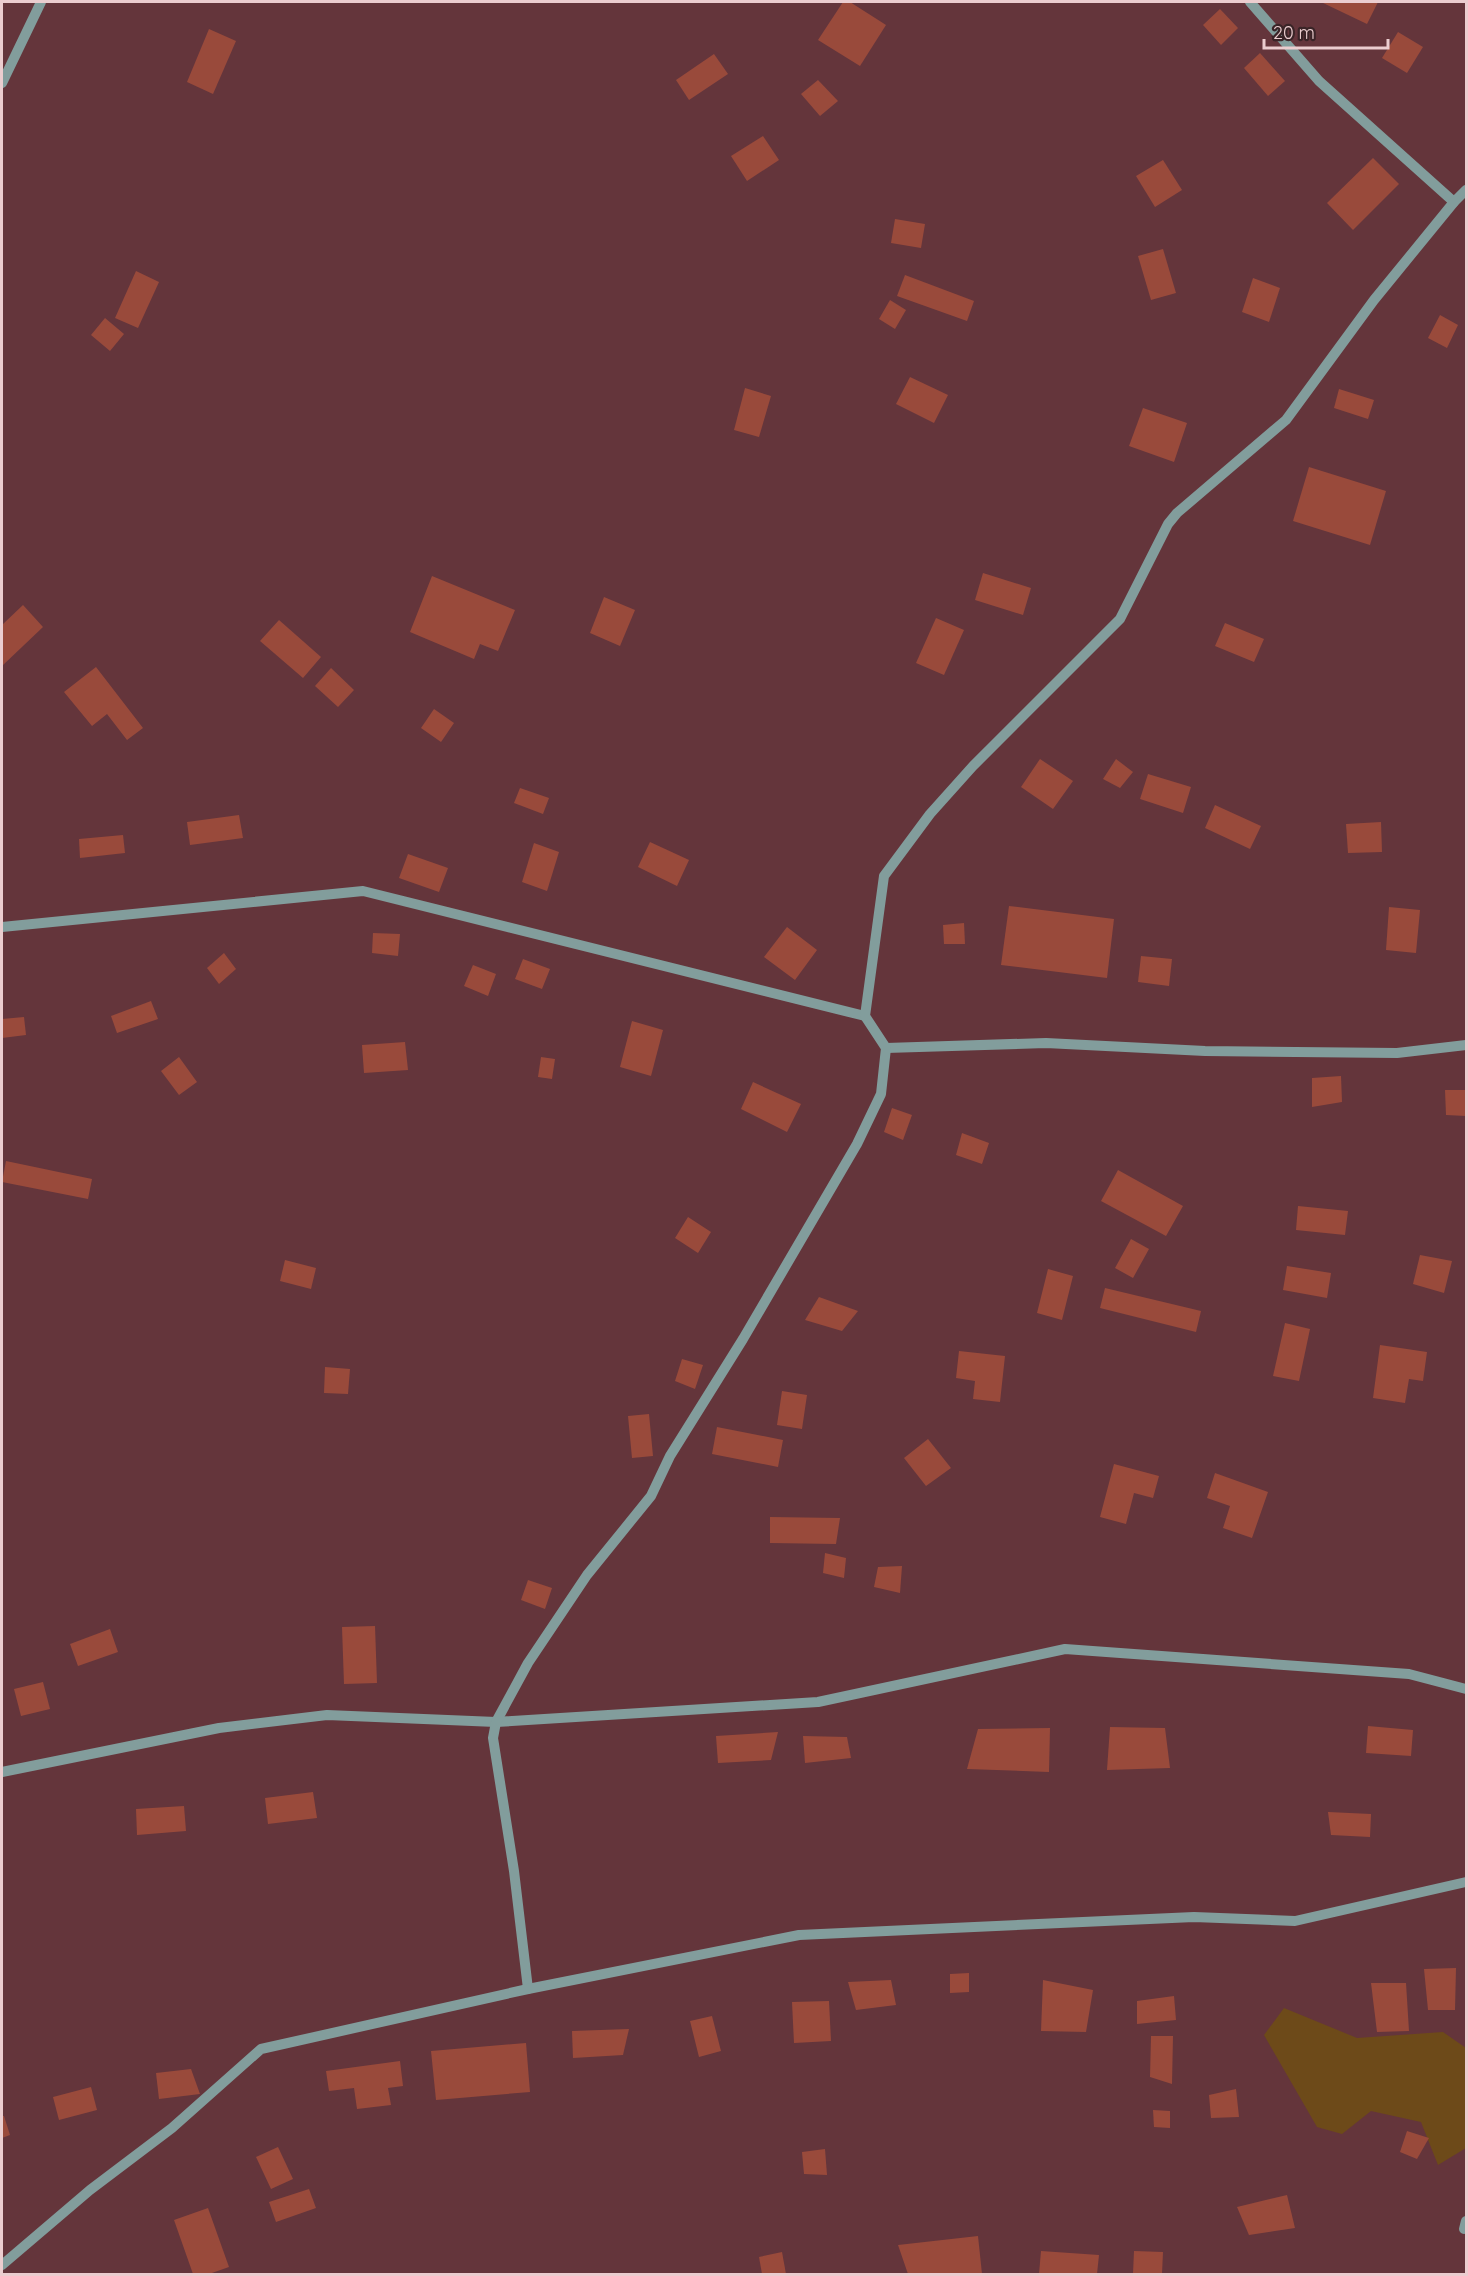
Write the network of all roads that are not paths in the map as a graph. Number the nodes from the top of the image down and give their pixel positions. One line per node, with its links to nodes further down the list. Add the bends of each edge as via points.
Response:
1 (41, 2): 3 (street)
2 (1250, 2): 5 (street, via 1319,81)
3 (2, 83)
4 (1467, 190): 5 (street)
5 (1454, 202): 7 (street, via 1374,300 1286,420 1168,524 1120,618 973,766 887,870 881,882)
6 (2, 927): 7 (street, via 363,891)
7 (865, 1016): 9 (street)
8 (1467, 1045): 9 (street, via 1397,1053 1046,1043)
9 (886, 1048): 11 (street, via 881,1094 857,1144 670,1456 651,1496 587,1575 528,1663)
10 (1467, 1689): 11 (street, via 1409,1674 1065,1649 818,1702)
11 (496, 1722): 12 (street, via 327,1715 219,1728); 14 (street, via 493,1738)
12 (2, 1772)
13 (1467, 1882): 14 (street, via 1295,1921 1194,1917 799,1935)
14 (528, 1989): 15 (street, via 261,2049 172,2128 90,2190)
15 (2, 2265)

